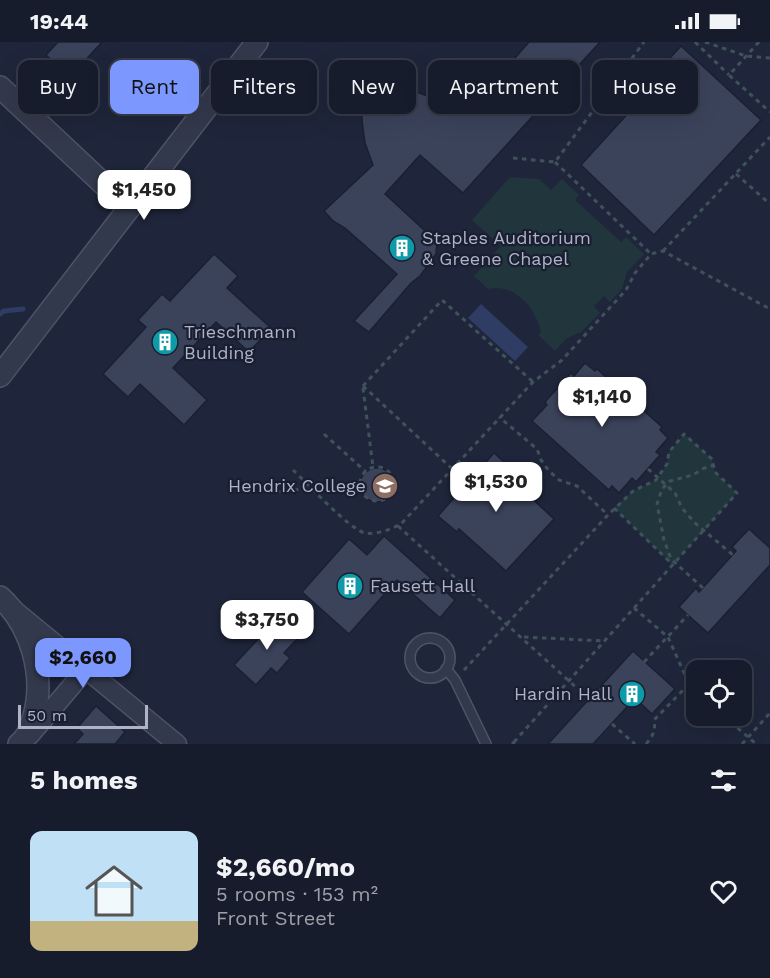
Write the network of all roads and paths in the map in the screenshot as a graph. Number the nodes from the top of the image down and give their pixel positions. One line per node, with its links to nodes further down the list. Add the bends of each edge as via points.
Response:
1 (257, 42): 16 (street)
2 (644, 42): 13 (path)
3 (694, 42): 8 (path)
4 (705, 42): 6 (path)
5 (759, 42): 6 (path)
6 (746, 56): 7 (path); 8 (path)
7 (770, 58)
8 (729, 75): 10 (path)
9 (0, 87): 16 (street)
10 (770, 112)
11 (770, 137): 14 (path)
12 (513, 158): 13 (path)
13 (555, 162): 18 (path)
14 (736, 174): 15 (path); 17 (path)
15 (770, 204)
16 (129, 208): 20 (street)
17 (663, 251): 18 (path); 19 (path)
18 (651, 254): 21 (path, via 632,277 627,290 562,360)
19 (770, 309)
20 (0, 376)
21 (533, 382): 22 (path, via 442,300); 23 (path)
22 (363, 386): 26 (path); 27 (path)
23 (500, 417): 27 (path); 38 (path, via 537,449 544,465 559,480 577,486)
24 (324, 434): 30 (path)
25 (714, 465): 32 (path, via 684,434 669,452); 34 (path); 40 (path, via 715,472 738,493)
26 (374, 467): 30 (path); 33 (path, via 392,476 393,492 385,500 374,501 365,496)
27 (451, 468): 31 (path); 39 (path)
28 (648, 469): 32 (path)
29 (293, 470): 35 (path)
30 (366, 472): 33 (path)
31 (462, 478)
32 (658, 478): 34 (path); 37 (path, via 633,491)
33 (360, 485): 35 (path)
34 (666, 485): 40 (path); 42 (path, via 658,510)
35 (312, 488): 36 (path); 39 (path, via 365,533)
36 (276, 492)
37 (614, 508): 38 (path); 42 (path)
38 (608, 514): 47 (path)
39 (398, 526): 47 (path)
40 (705, 530): 41 (path); 42 (path)
41 (733, 555)
42 (674, 564): 43 (path); 45 (path)
43 (703, 588)
44 (5, 602): 52 (street); 63 (street, via 30,645 37,668 38,698)
45 (634, 608): 49 (path); 50 (path)
46 (688, 615): 49 (path)
47 (508, 624): 48 (path); 55 (path)
48 (522, 637): 50 (path); 56 (path)
49 (668, 637): 51 (path); 54 (path)
50 (604, 641): 56 (path)
51 (644, 662)
52 (87, 668): 63 (street); 65 (street)
53 (446, 669): 53 (lane, via 450,656 439,640 427,638 412,649 410,662 422,676 435,677); 55 (lane)
54 (686, 677)
55 (455, 680): 66 (lane)
56 (569, 680): 58 (path); 64 (path)
57 (686, 687): 68 (path, via 654,720 656,728)
58 (589, 699)
59 (770, 713): 62 (path)
60 (612, 724): 67 (path)
61 (735, 726): 62 (path)
62 (748, 737): 69 (path); 70 (path)
63 (23, 741)
64 (514, 743)
65 (177, 744)
66 (486, 744)
67 (635, 744)
68 (646, 744)
69 (742, 744)
70 (756, 744)

